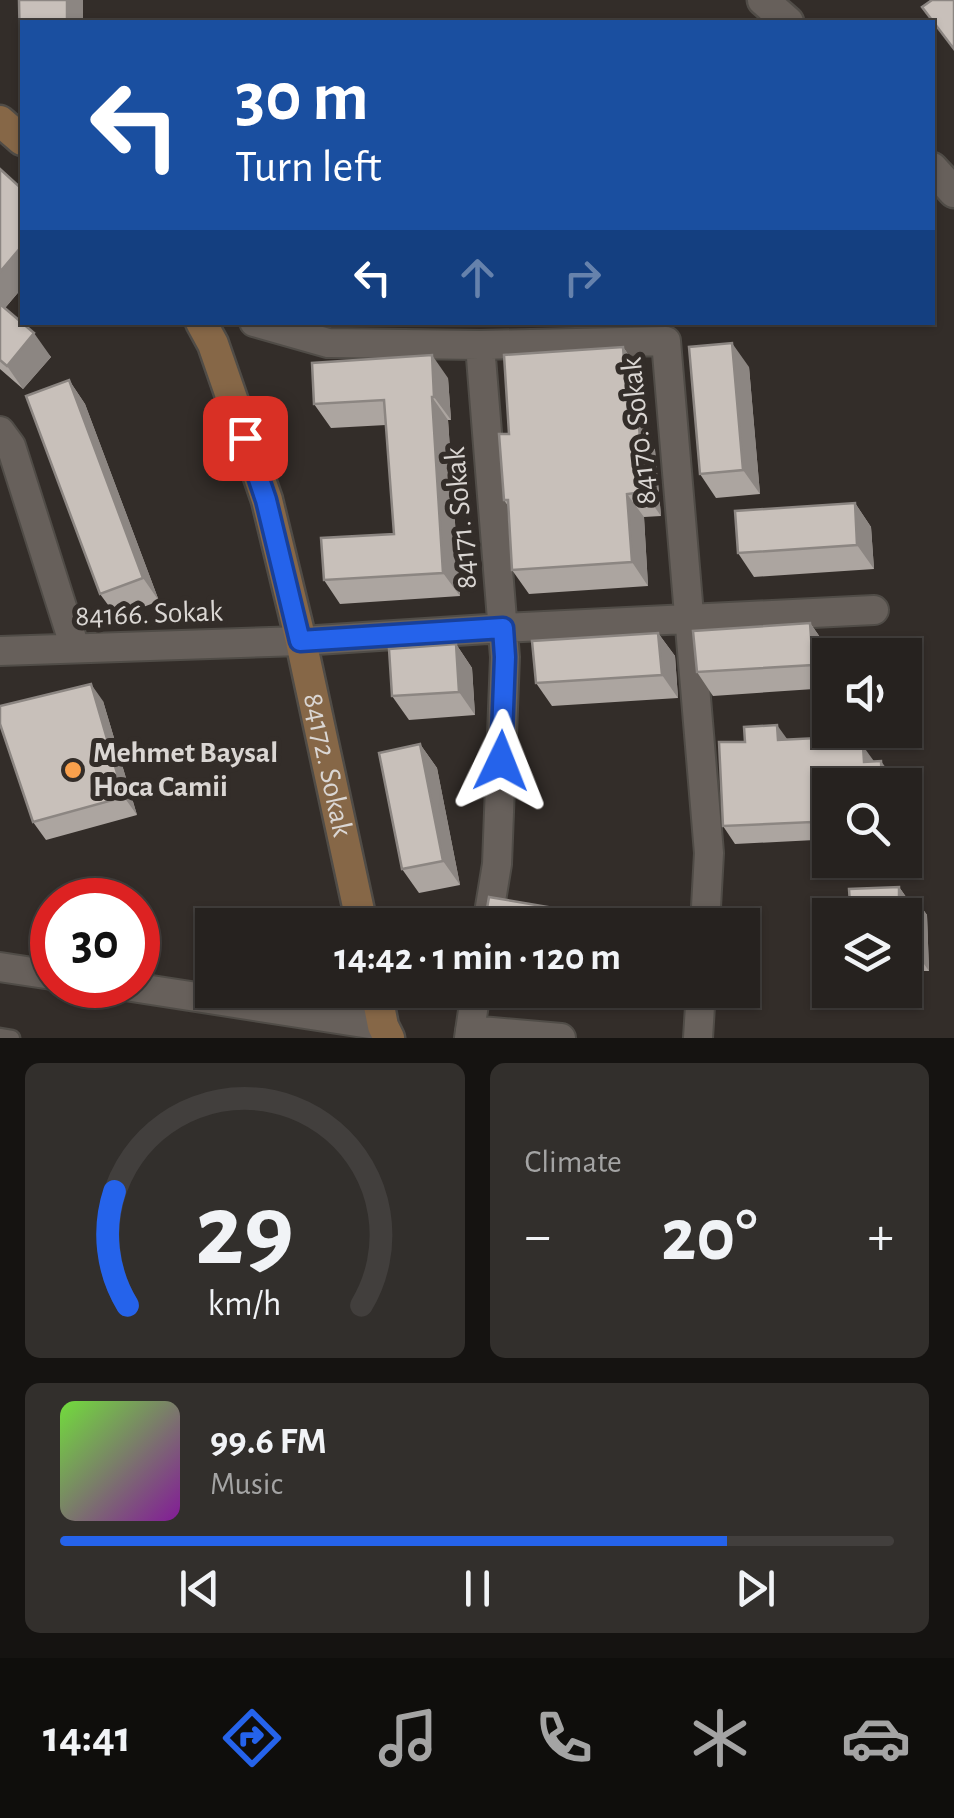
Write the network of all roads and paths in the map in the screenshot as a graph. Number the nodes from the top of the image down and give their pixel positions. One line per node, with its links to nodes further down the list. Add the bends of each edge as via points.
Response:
1 (763, 0): 2 (street)
2 (786, 20)
3 (0, 121): 4 (main road)
4 (20, 138)
5 (935, 171): 6 (street)
6 (954, 192)
7 (203, 325): 14 (main road, 84172. Sokak, via 266,500)
8 (265, 325): 9 (street, 84170. Sokak, via 328,343)
9 (480, 345): 12 (street, 84170. Sokak, via 666,341); 13 (street, 84171. Sokak)
10 (0, 431): 15 (street, via 11,446)
11 (874, 610): 12 (street, 84166. Sokak)
12 (689, 620): 13 (street, 84166. Sokak); 19 (street, 84170. Sokak, via 709,853)
13 (503, 628): 14 (street, 84166. Sokak); 18 (street, 84171. Sokak)
14 (300, 641): 15 (street, 84166. Sokak); 17 (main road, 84172. Sokak)
15 (75, 648): 16 (street, 84166. Sokak)
16 (0, 651)
17 (358, 908)
18 (490, 908)
19 (706, 908)
20 (0, 967): 21 (street)
21 (30, 972)
22 (160, 992): 25 (street)
23 (473, 1008): 26 (street)
24 (700, 1008): 30 (street)
25 (386, 1032)
26 (469, 1034): 29 (street)
27 (0, 1036): 28 (lane)
28 (12, 1038)
29 (561, 1038)
30 (698, 1038)

